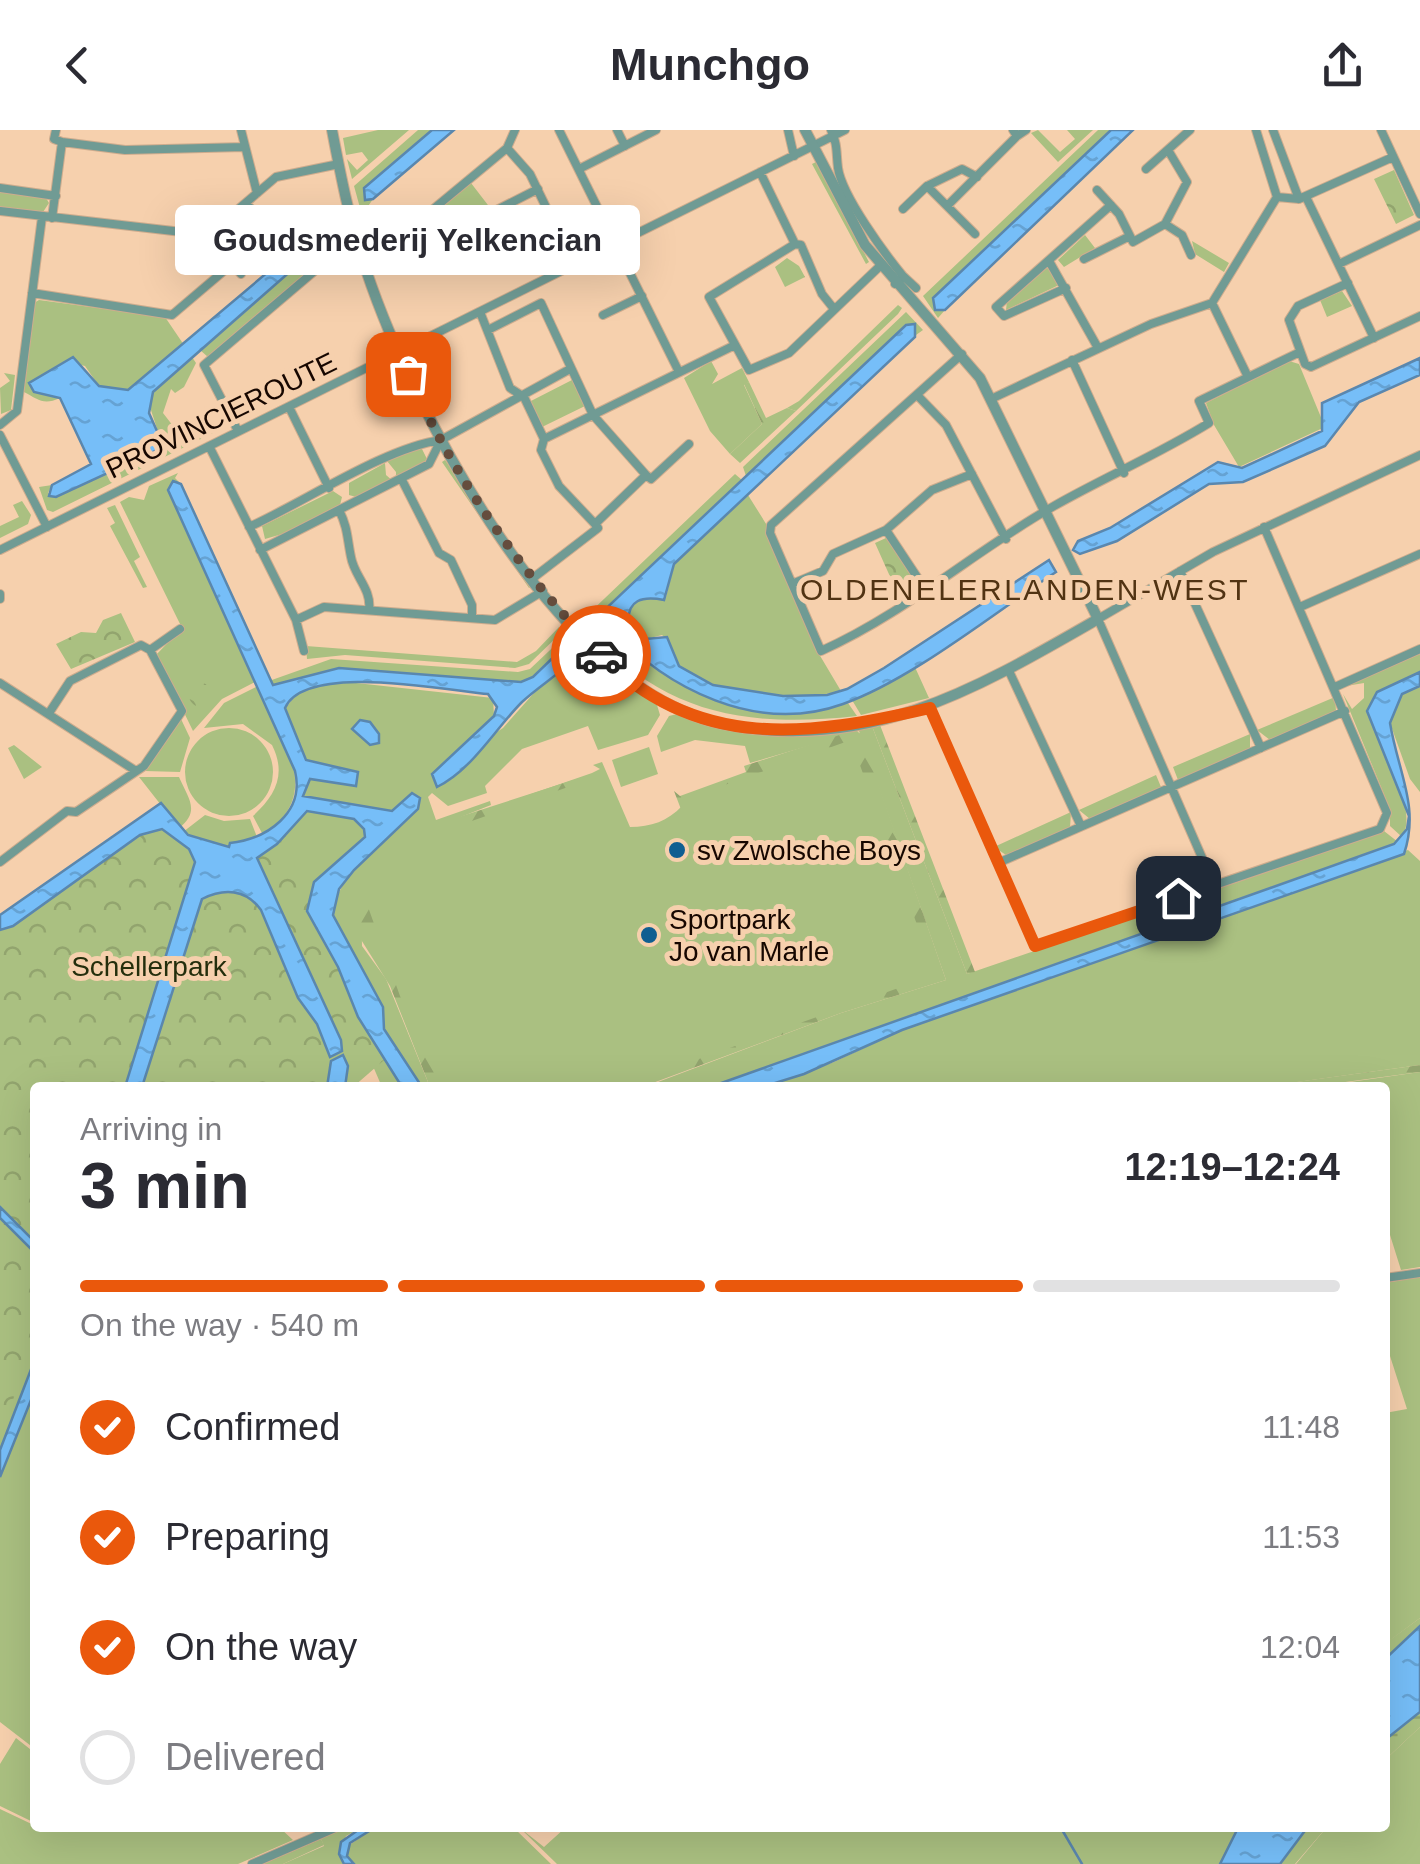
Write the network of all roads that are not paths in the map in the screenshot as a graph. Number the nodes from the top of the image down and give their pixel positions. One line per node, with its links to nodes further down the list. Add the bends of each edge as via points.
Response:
1 (56, 130): 18 (street, via 54,139)
2 (241, 130): 21 (street)
3 (332, 130): 26 (street)
4 (515, 130): 22 (street)
5 (559, 130): 27 (street)
6 (617, 130): 19 (street)
7 (656, 130): 19 (street)
8 (788, 130): 24 (street)
9 (805, 130): 20 (street)
10 (846, 130): 16 (street, PROVINCIEROUTE)
11 (1026, 130): 17 (street)
12 (1190, 130): 23 (street)
13 (1256, 130): 37 (street)
14 (1273, 130): 38 (street)
15 (1381, 130): 25 (street)
16 (833, 133): 20 (street, PROVINCIEROUTE); 65 (street, via 838,171)
17 (1015, 133): 30 (street)
18 (62, 142): 21 (street, via 125,150); 36 (street)
19 (625, 146): 27 (street)
20 (813, 146): 24 (street, PROVINCIEROUTE); 62 (street)
21 (244, 147): 35 (street)
22 (507, 148): 33 (street); 51 (street, via 420,220)
23 (1168, 150): 28 (street); 46 (street, via 1188,182)
24 (794, 156): 29 (street, PROVINCIEROUTE)
25 (1392, 157): 38 (street); 44 (street)
26 (339, 164): 35 (street, via 276,178); 55 (street)
27 (579, 169): 53 (street)
28 (1146, 170)
29 (760, 172): 53 (street, PROVINCIEROUTE); 54 (street)
30 (978, 177): 31 (street, via 962,169); 40 (street)
31 (928, 186): 40 (street); 42 (street)
32 (0, 188): 36 (street)
33 (538, 190): 51 (street); 61 (street)
34 (1097, 190): 41 (street)
35 (257, 192): 39 (street)
36 (56, 196): 45 (street)
37 (1276, 197): 38 (street); 71 (street)
38 (1303, 198): 60 (street)
39 (246, 203): 49 (street); 52 (street)
40 (948, 206): 48 (street)
41 (1112, 206): 50 (street); 58 (street)
42 (904, 209)
43 (0, 212): 45 (street)
44 (1420, 214)
45 (47, 217): 49 (street); 69 (street)
46 (1165, 224): 50 (street, via 1132,242); 56 (street, via 1182,235)
47 (1420, 225): 60 (street)
48 (975, 234)
49 (208, 235): 59 (street)
50 (1130, 236): 57 (street)
51 (421, 241): 63 (street)
52 (280, 243)
53 (616, 244): 61 (street, PROVINCIEROUTE); 70 (street)
54 (794, 244): 72 (street, via 802,245); 78 (street, via 708,297)
55 (358, 248): 63 (street); 85 (street, via 324,263)
56 (1191, 255)
57 (1084, 260)
58 (1049, 261): 68 (street); 68 (street, via 996,307 1004,316)
59 (232, 264): 64 (street); 69 (street, via 172,315)
60 (1339, 264): 66 (street)
61 (574, 265): 73 (street, PROVINCIEROUTE)
62 (880, 266): 65 (street); 72 (street)
63 (366, 270): 81 (street)
64 (241, 274)
65 (899, 280): 67 (street); 83 (street)
66 (1348, 283): 77 (street); 80 (street, via 1298,306 1289,327)
67 (916, 288)
68 (1066, 288): 79 (street)
69 (32, 293): 94 (street, via 17,411)
70 (642, 296): 74 (street); 87 (street)
71 (1212, 303): 79 (street); 88 (street)
72 (834, 308): 78 (street, via 789,353 754,371)
73 (480, 312): 76 (street); 81 (street, PROVINCIEROUTE)
74 (603, 315)
75 (1420, 316): 77 (street)
76 (488, 330): 86 (street, via 541,303); 89 (street)
77 (1374, 338): 80 (street, via 1311,368)
78 (735, 345): 87 (street)
79 (1098, 348): 84 (street)
80 (1300, 352): 88 (street)
81 (398, 353): 92 (street, PROVINCIEROUTE); 97 (street)
82 (196, 354): 85 (street)
83 (962, 354): 90 (street); 91 (street)
84 (1072, 360): 91 (street); 106 (street)
85 (204, 365): 95 (street)
86 (570, 369): 89 (street); 93 (street)
87 (679, 372): 93 (street)
88 (1248, 377): 106 (street, via 1199,401 1209,423)
89 (518, 395): 97 (street); 98 (street)
90 (917, 395): 107 (street, via 946,425); 126 (street, via 771,525)
91 (990, 399): 114 (street)
92 (289, 407): 95 (street, PROVINCIEROUTE); 111 (street)
93 (593, 415): 98 (street); 108 (street)
94 (0, 425)
95 (238, 431): 101 (street, PROVINCIEROUTE)
96 (0, 435): 103 (street)
97 (441, 440): 99 (street); 104 (street); 125 (street)
98 (544, 440): 115 (street, via 542,450 559,486)
99 (419, 444): 104 (street, via 431,452); 110 (street)
100 (689, 444): 108 (street, via 651,479)
101 (209, 446): 116 (street, PROVINCIEROUTE); 118 (street)
102 (1419, 458): 117 (street)
103 (12, 459): 105 (street); 116 (street)
104 (429, 464): 109 (street)
105 (0, 465)
106 (1124, 472): 114 (street)
107 (972, 474): 119 (street, via 932,490); 120 (street)
108 (646, 475): 115 (street)
109 (402, 480): 112 (street); 131 (street, via 439,552 451,560)
110 (339, 483): 111 (street); 112 (street)
111 (329, 488): 118 (street)
112 (350, 504): 113 (street)
113 (339, 510): 122 (street); 130 (street, via 352,536 350,558 371,598)
114 (1044, 512): 120 (street); 132 (street)
115 (594, 524): 125 (street, via 598,528 581,545)
116 (47, 527): 121 (street, PROVINCIEROUTE)
117 (1264, 527): 124 (street); 129 (street)
118 (250, 528): 122 (street)
119 (886, 530): 126 (street, via 833,554 823,571); 128 (street)
120 (1006, 539): 128 (street)
121 (0, 550)
122 (260, 550): 133 (street)
123 (1420, 554): 129 (street)
124 (1180, 571): 132 (street); 144 (street)
125 (533, 578): 127 (street)
126 (792, 584): 128 (street, via 821,651)
127 (543, 591): 131 (street, via 495,620); 141 (street, via 625,678 684,713 733,726 804,730)
128 (927, 592)
129 (1300, 607): 140 (street)
130 (369, 610): 131 (street); 133 (street, via 324,606)
131 (472, 618)
132 (1098, 619): 138 (street); 146 (street)
133 (296, 620): 137 (street)
134 (180, 629): 136 (street)
135 (1420, 649): 140 (street)
136 (150, 650): 143 (street, via 141,645 76,678); 145 (street, via 182,711)
137 (304, 651)
138 (1009, 671): 141 (street); 147 (street)
139 (0, 683): 143 (street)
140 (1335, 687): 142 (street)
141 (930, 708): 149 (street)
142 (1345, 711): 144 (street); 150 (street, via 1387,813 1385,825)
143 (49, 713): 145 (street)
144 (1261, 748): 146 (street)
145 (136, 771): 148 (street, via 76,812 67,810)
146 (1170, 787): 147 (street); 150 (street)
147 (1081, 826): 149 (street)
148 (0, 862)
149 (998, 862): 150 (street, via 1035,946)
150 (1214, 885)
151 (1420, 1273): 152 (street)
152 (1390, 1277)
153 (325, 1832): 154 (street)
154 (252, 1864)

